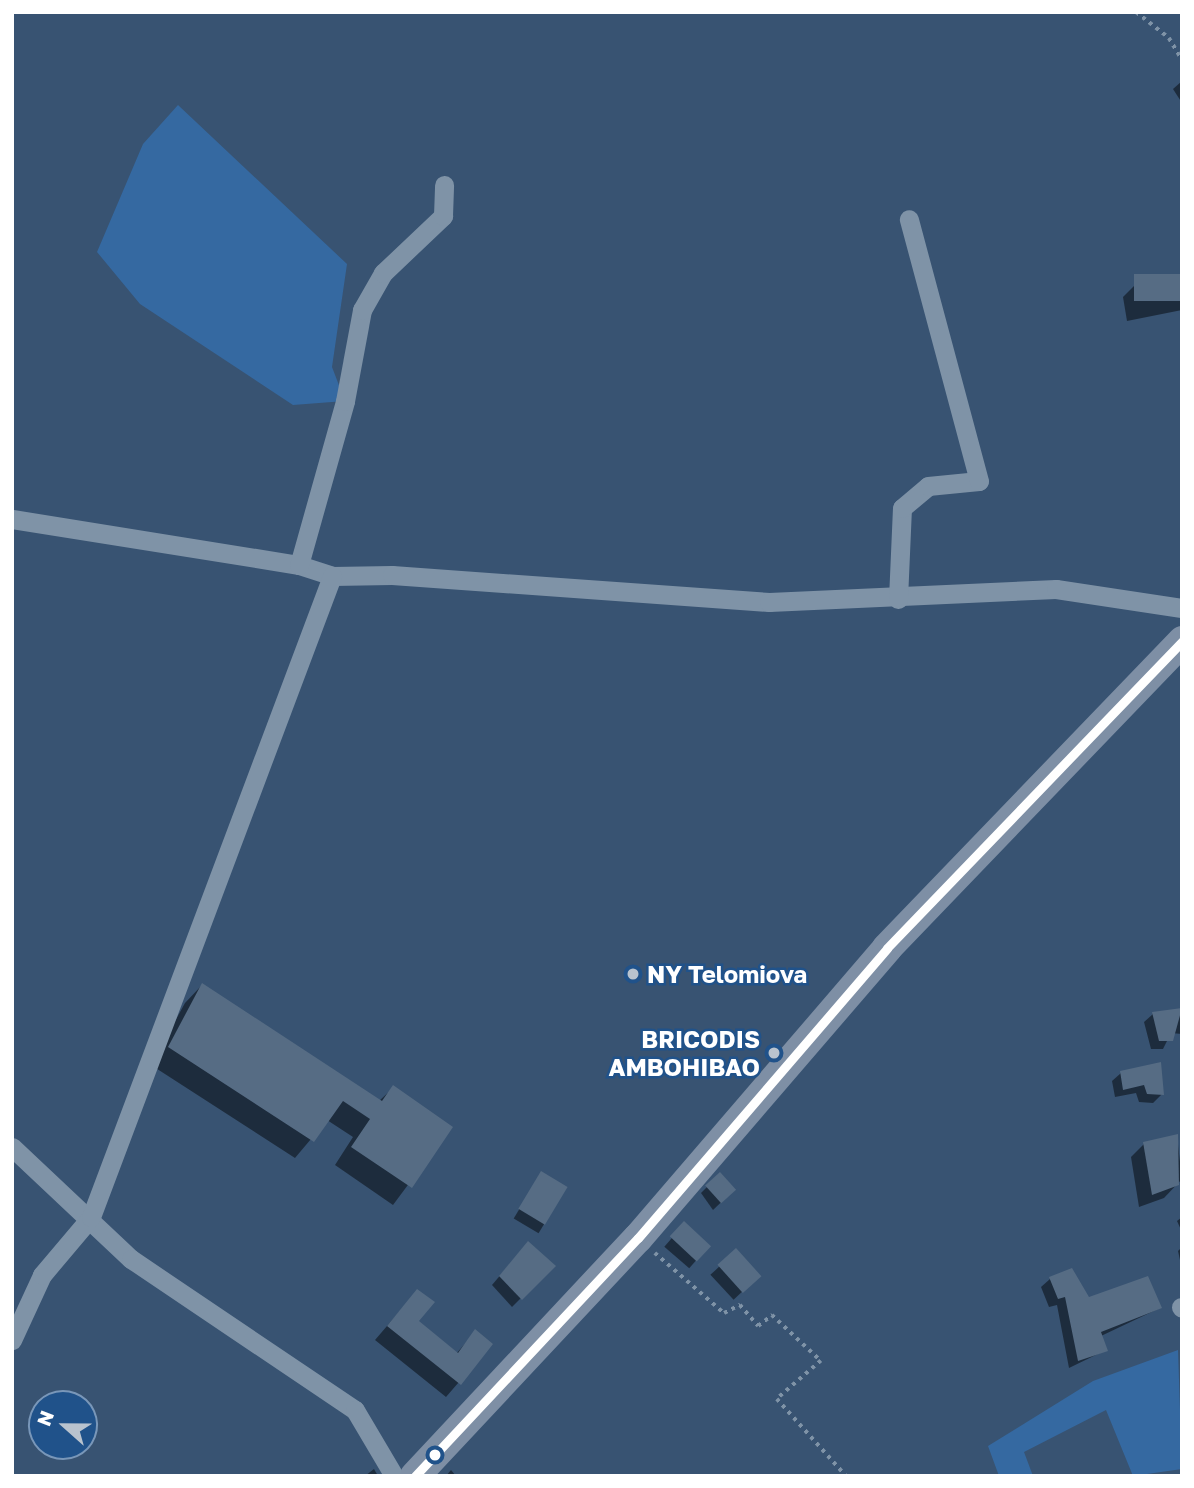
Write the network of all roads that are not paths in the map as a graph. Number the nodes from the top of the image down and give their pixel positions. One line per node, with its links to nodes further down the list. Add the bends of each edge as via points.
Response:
1 (444, 185): 4 (street, via 443,216 383,273 362,310 345,401)
2 (909, 219): 6 (street, via 979,481 928,486 902,508)
3 (12, 519): 4 (street)
4 (299, 565): 5 (street)
5 (332, 576): 6 (street, via 392,575 769,602); 10 (street)
6 (898, 598): 7 (street, via 1056,589)
7 (1182, 608)
8 (1182, 641): 13 (main road, via 887,948 638,1238)
9 (12, 1147): 10 (street)
10 (91, 1217): 11 (street, via 41,1275); 12 (street, via 131,1259 355,1410)
11 (12, 1340)
12 (394, 1476)
13 (415, 1476)

